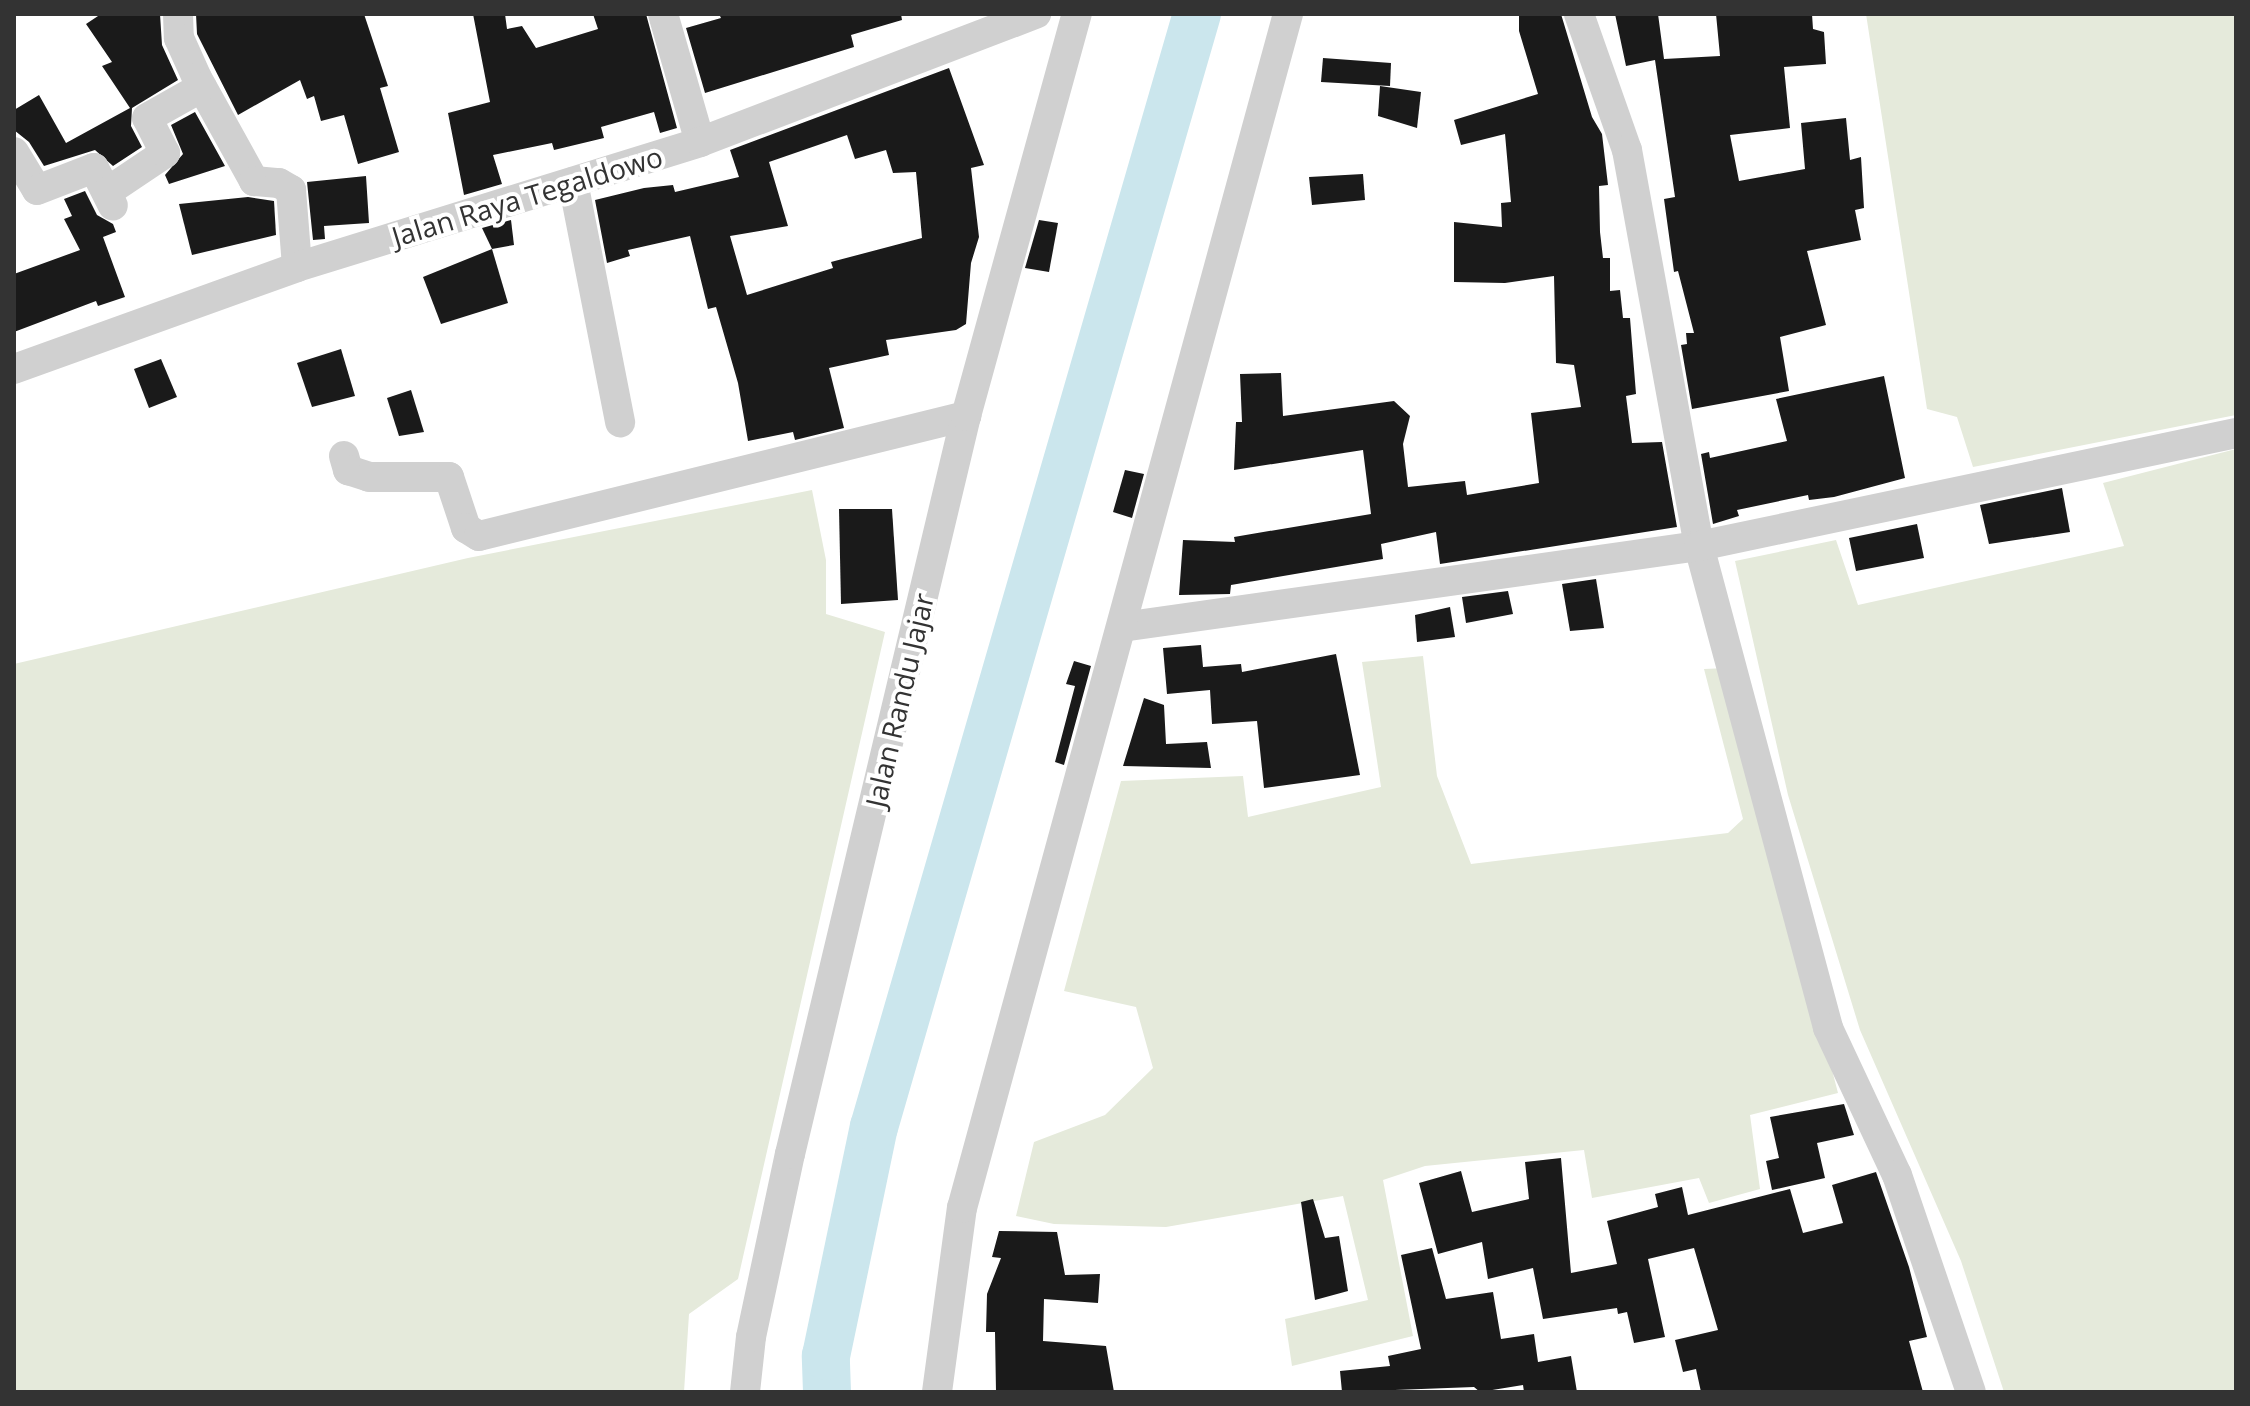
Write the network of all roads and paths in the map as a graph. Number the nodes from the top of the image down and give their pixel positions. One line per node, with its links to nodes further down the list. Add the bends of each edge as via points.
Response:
1 (178, 14): 7 (street, via 179,38)
2 (663, 14): 8 (street)
3 (1036, 14): 8 (street, Jalan Raya Tegaldowo)
4 (1077, 14): 13 (street, Jalan Randu Jajar)
5 (1288, 14): 18 (street)
6 (1579, 14): 17 (street, via 1627,150)
7 (202, 87): 9 (street, via 147,118 165,153 110,199 94,168 37,190); 11 (street, via 254,181 291,190)
8 (700, 142): 10 (street, Jalan Raya Tegaldowo)
9 (14, 152)
10 (573, 182): 11 (street, Jalan Raya Tegaldowo); 14 (street)
11 (297, 267): 12 (street, Jalan Raya Tegaldowo)
12 (14, 369)
13 (966, 416): 16 (street, via 479,536 466,528 449,477 369,477 348,470); 19 (street, Jalan Randu Jajar, via 790,1154 751,1337)
14 (620, 422)
15 (2236, 433): 17 (street)
16 (344, 456)
17 (1699, 546): 18 (street); 21 (street, via 1828,1028 1906,1198)
18 (1122, 627): 20 (street, via 962,1208)
19 (745, 1392)
20 (937, 1392)
21 (1971, 1392)

